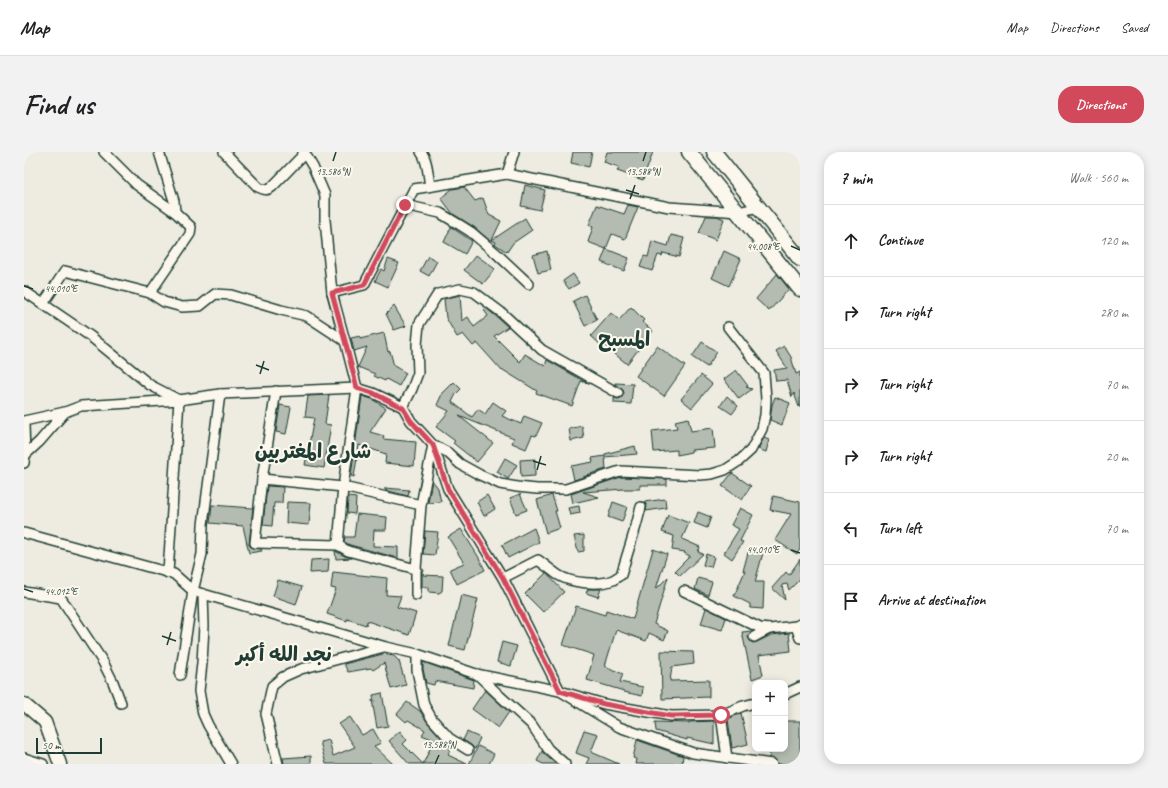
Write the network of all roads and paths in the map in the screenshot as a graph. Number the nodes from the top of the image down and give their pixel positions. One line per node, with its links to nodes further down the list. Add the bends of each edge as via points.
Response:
1 (104, 152): 13 (street, via 137,186)
2 (159, 152): 13 (street)
3 (224, 152): 4 (street, via 263,190 272,187)
4 (304, 152): 19 (street, via 325,195)
5 (421, 152): 10 (street)
6 (514, 152): 9 (street)
7 (689, 152): 14 (main road)
8 (714, 152): 12 (main road)
9 (507, 174): 10 (street); 14 (street, via 668,207)
10 (430, 186): 11 (street, via 414,189)
11 (405, 205): 16 (street, via 440,213 460,224); 19 (street, via 364,285)
12 (758, 207): 14 (street); 15 (main road)
13 (175, 212): 20 (street, via 192,227 190,234)
14 (739, 212): 17 (main road)
15 (800, 259)
16 (529, 284)
17 (800, 288)
18 (24, 291): 21 (street)
19 (332, 293): 23 (street)
20 (150, 294): 21 (street, via 65,271); 23 (street, via 164,302 182,307 200,306 215,294 231,295 307,316)
21 (43, 304): 28 (street, via 90,336 150,385)
22 (728, 327): 33 (street, via 764,373 766,415 751,450 725,470 700,475 620,471 566,489 537,489 500,484 460,464 447,452)
23 (345, 341): 24 (street)
24 (357, 388): 25 (street); 29 (street); 36 (street)
25 (276, 391): 27 (street); 35 (street)
26 (618, 393): 29 (street, via 542,350 497,308 474,292 460,290 438,294 419,324 418,373)
27 (220, 394): 28 (street); 45 (street, via 203,525 202,554)
28 (179, 400): 30 (street, via 81,406); 42 (street)
29 (403, 408): 33 (street)
30 (65, 412): 31 (street); 34 (street)
31 (24, 421)
32 (24, 425): 34 (street)
33 (433, 445): 37 (street); 43 (street, via 448,489)
34 (24, 458)
35 (262, 479): 36 (street); 40 (street, via 255,542)
36 (343, 487): 37 (street); 40 (street)
37 (421, 505): 41 (street)
38 (640, 507): 43 (street, via 621,575 612,580 580,583 568,580 538,560)
39 (24, 533): 42 (street)
40 (338, 545): 41 (street, via 348,551)
41 (416, 569): 48 (street)
42 (168, 573): 45 (street, via 174,574)
43 (503, 578): 58 (street)
44 (684, 590): 50 (street, via 760,628)
45 (193, 591): 47 (street); 56 (street)
46 (24, 592): 60 (street, via 61,598 103,662)
47 (203, 594): 53 (street); 69 (street, via 204,626 199,691 203,714)
48 (416, 595)
49 (798, 625): 50 (street); 52 (street)
50 (770, 629): 51 (street)
51 (754, 637)
52 (800, 638)
53 (386, 647): 54 (street); 70 (street, via 301,669 283,677 272,686 266,714)
54 (417, 654): 55 (street); 64 (street, via 417,670 424,706 449,738)
55 (476, 674): 58 (street); 71 (street, via 532,725 548,749)
56 (180, 675)
57 (800, 687): 59 (street)
58 (560, 691): 63 (street, via 604,704 671,716); 66 (street, via 619,727 693,754)
59 (788, 693)
60 (121, 703)
61 (24, 704): 68 (main road, via 45,722)
62 (752, 704): 63 (street)
63 (721, 715): 66 (street)
64 (468, 750)
65 (24, 758): 67 (street)
66 (727, 758): 72 (street)
67 (43, 764)
68 (60, 764)
69 (231, 764)
70 (278, 764)
71 (565, 764)
72 (772, 764)

